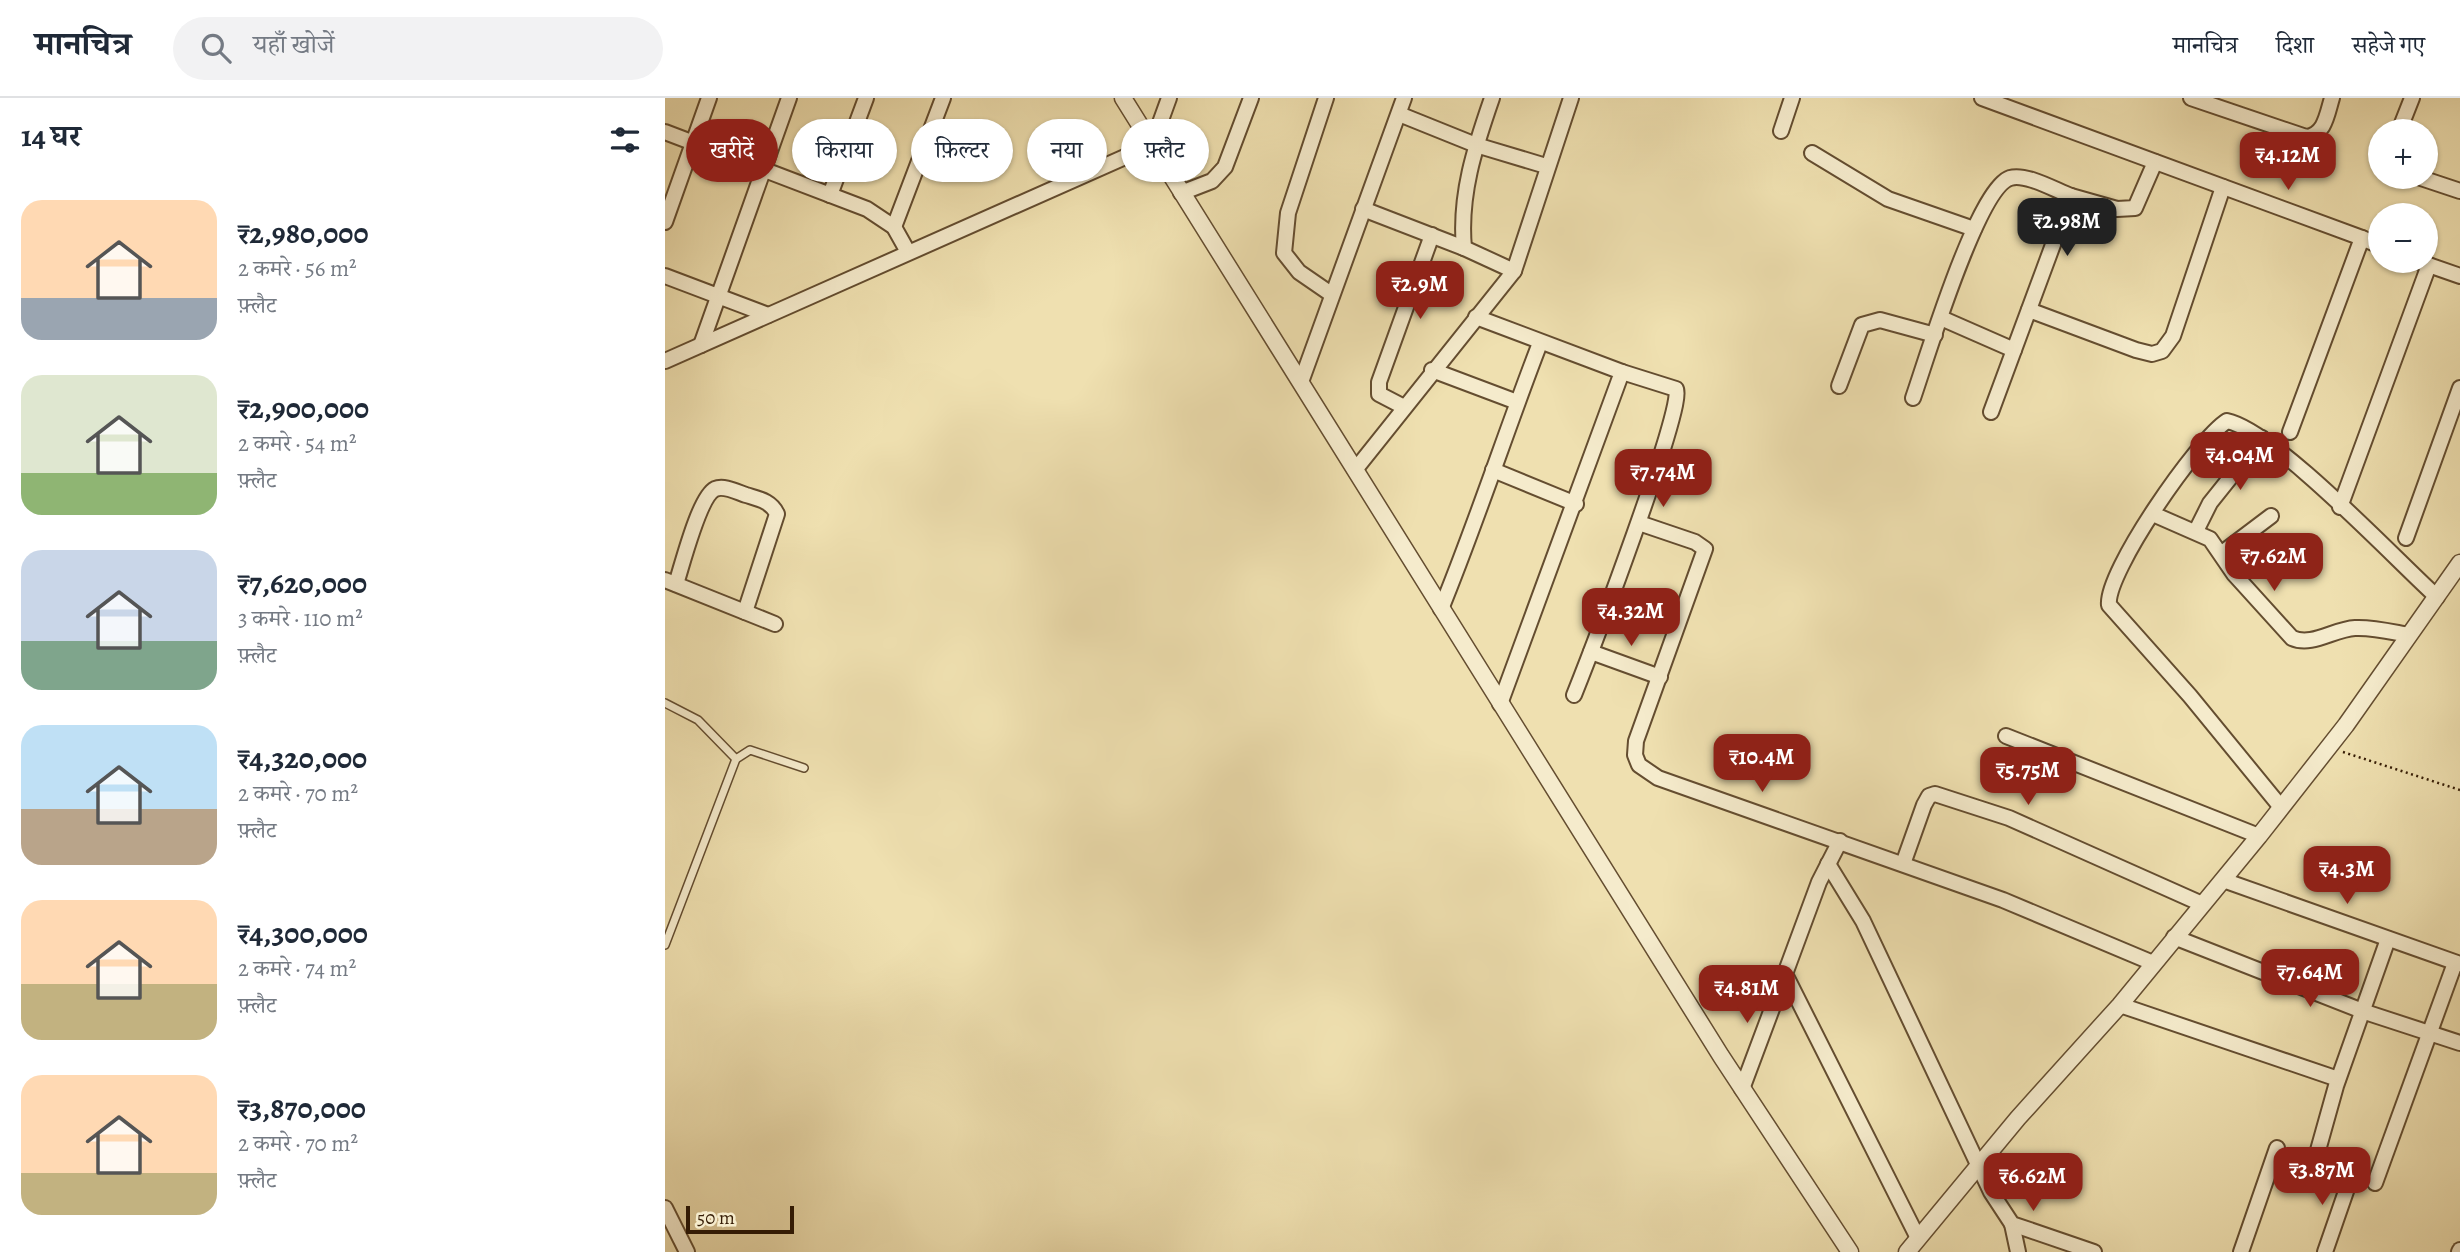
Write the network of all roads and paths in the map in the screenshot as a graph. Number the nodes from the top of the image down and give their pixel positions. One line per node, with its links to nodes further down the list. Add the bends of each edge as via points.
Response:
1 (709, 98): 18 (street)
2 (789, 98): 22 (street)
3 (866, 98): 39 (street)
4 (943, 98): 43 (street)
5 (1123, 98): 19 (street)
6 (1169, 98): 20 (street)
7 (1251, 98): 38 (street, via 1225,167 1212,181)
8 (1325, 98): 55 (street, via 1288,213 1284,253 1299,272)
9 (1404, 98): 17 (street)
10 (1492, 98): 26 (street)
11 (1571, 98): 31 (street)
12 (1792, 98): 23 (street)
13 (1982, 98): 30 (street)
14 (2191, 98): 15 (street, via 2306,137 2321,131)
15 (2332, 98)
16 (2412, 98): 21 (street)
17 (1399, 114): 26 (street); 41 (street)
18 (701, 119)
19 (1136, 119)
20 (1161, 119)
21 (2404, 119)
22 (778, 128)
23 (1780, 131)
24 (665, 132): 25 (street)
25 (686, 140)
26 (1476, 145): 31 (street); 48 (street, via 1463,204)
27 (1812, 153): 44 (street, via 1888,199)
28 (1121, 158): 49 (street)
29 (686, 162): 42 (street)
30 (2155, 162): 36 (street); 40 (street, via 2135,208 2117,209)
31 (1546, 166): 51 (street)
32 (778, 175): 39 (street)
33 (758, 182): 56 (street)
34 (1174, 182): 38 (street)
35 (2438, 183): 37 (street)
36 (2223, 187): 46 (street); 57 (street, via 2173,336 2162,351 2136,351)
37 (2460, 191)
38 (1181, 193): 68 (street)
39 (830, 195): 43 (street, via 867,209)
40 (2071, 196): 44 (street, via 2012,177 1987,201); 57 (street)
41 (1363, 209): 45 (street); 55 (street)
42 (665, 222)
43 (894, 227): 49 (street)
44 (1974, 229): 60 (street)
45 (1432, 235): 48 (street); 73 (street, via 1379,382 1379,394)
46 (2363, 238): 47 (street); 75 (street)
47 (2368, 240)
48 (1464, 248): 51 (street)
49 (908, 252): 58 (street)
50 (2438, 268): 54 (street)
51 (1514, 271): 59 (street)
52 (2420, 273): 80 (street)
53 (665, 276): 56 (street)
54 (2460, 276)
55 (1332, 294): 68 (street)
56 (718, 297): 58 (street); 63 (street)
57 (2029, 310): 64 (street)
58 (768, 315): 63 (street)
59 (1476, 317): 62 (street); 66 (street)
60 (1941, 318): 61 (street); 64 (street)
61 (1935, 335): 69 (street, via 1880,320 1862,325); 71 (street)
62 (1540, 343): 67 (street); 72 (street)
63 (701, 345): 65 (street)
64 (2014, 350): 74 (street)
65 (665, 361)
66 (1432, 370): 72 (street); 73 (street)
67 (1622, 372): 79 (street); 83 (street, via 1665,384 1679,393)
68 (1301, 382): 77 (street)
69 (1839, 386)
70 (2460, 388): 85 (street)
71 (1913, 398)
72 (1517, 402): 78 (street)
73 (1404, 407): 77 (street)
74 (1991, 412)
75 (2290, 432)
76 (2262, 438): 80 (street); 81 (street, via 2227,421 2215,428); 84 (street, via 2216,495)
77 (1355, 470): 90 (street)
78 (1493, 470): 79 (street); 90 (street)
79 (1576, 504): 98 (street)
80 (2340, 507): 89 (street)
81 (2153, 514): 84 (street); 104 (street, via 2111,585 2109,605)
82 (2271, 516): 86 (street)
83 (1639, 523): 94 (street); 95 (street, via 1705,549)
84 (2196, 531): 86 (street)
85 (2406, 538)
86 (2222, 553): 93 (street, via 2234,574 2299,642 2338,629)
87 (2460, 563): 89 (street)
88 (671, 582): 91 (street); 91 (street, via 711,492 728,488 767,501 777,514)
89 (2437, 597): 93 (street)
90 (1441, 609): 98 (street)
91 (745, 612): 92 (street)
92 (775, 624)
93 (2409, 635): 100 (street)
94 (1591, 652): 95 (street); 96 (street)
95 (1660, 677): 106 (street, via 1636,741 1639,765 1658,778)
96 (1574, 695)
97 (665, 703): 101 (lane, via 698,720)
98 (1500, 704): 122 (street)
99 (2006, 736): 105 (street)
100 (2329, 747): 103 (path); 104 (street)
101 (736, 759): 102 (lane, via 750,750); 113 (lane)
102 (804, 768)
103 (2460, 790)
104 (2280, 806): 105 (street)
105 (2259, 836): 109 (street)
106 (1840, 841): 107 (street); 108 (street)
107 (1828, 864): 116 (street); 125 (street, via 1863,921)
108 (1903, 864): 110 (street, via 1924,805 1935,794 2022,823); 114 (street)
109 (2223, 880): 110 (street); 112 (street)
110 (2202, 904): 111 (street)
111 (2174, 937): 114 (street); 118 (street)
112 (2388, 939): 115 (street); 118 (street)
113 (665, 945)
114 (2153, 963): 117 (street)
115 (2458, 963): 119 (street)
116 (1785, 974): 122 (street); 130 (street)
117 (2120, 1005): 121 (street); 125 (street)
118 (2363, 1011): 119 (street); 121 (street)
119 (2431, 1034): 120 (street); 127 (street)
120 (2460, 1043)
121 (2338, 1079): 124 (street)
122 (1742, 1089): 132 (street)
123 (2277, 1147): 136 (street)
124 (2315, 1161)
125 (1979, 1166): 129 (street); 130 (street)
126 (2352, 1174): 137 (street)
127 (2375, 1183)
128 (665, 1208): 131 (street)
129 (2012, 1224): 134 (street); 135 (street)
130 (1918, 1238): 133 (street)
131 (687, 1252)
132 (1850, 1252)
133 (1907, 1252)
134 (2018, 1252)
135 (2094, 1252)
136 (2241, 1252)
137 (2325, 1252)

